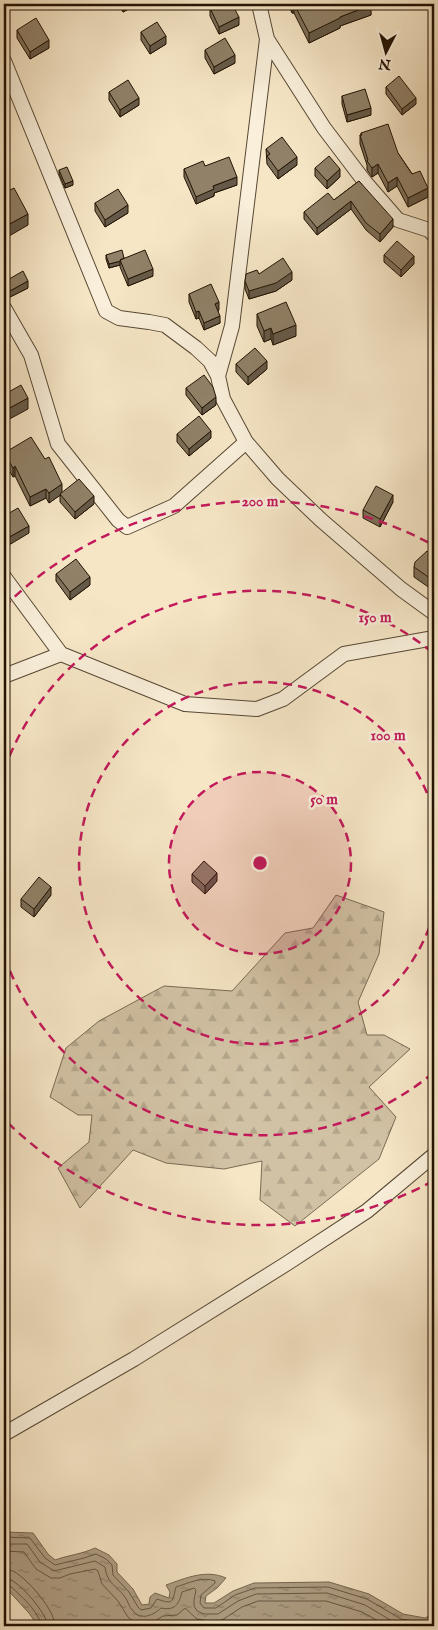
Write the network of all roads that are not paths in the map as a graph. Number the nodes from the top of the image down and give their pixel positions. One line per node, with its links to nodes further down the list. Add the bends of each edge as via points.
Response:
1 (260, 4): 2 (street)
2 (267, 40): 4 (street, via 324,128 365,182 398,220 429,230); 6 (street, via 232,326)
3 (4, 61): 6 (street, via 106,311 119,318 165,325 210,361)
4 (434, 235)
5 (4, 308): 7 (street, via 31,356 58,444 127,527 174,506)
6 (218, 376): 7 (street, via 223,399)
7 (246, 442): 9 (street, via 278,479 322,520 401,590)
8 (4, 577): 11 (street)
9 (434, 613)
10 (434, 638): 11 (street, via 344,654 283,700 257,709 184,704)
11 (61, 654): 12 (street)
12 (4, 676)
13 (434, 1155): 14 (street, via 367,1211 286,1264)
14 (4, 1434)

